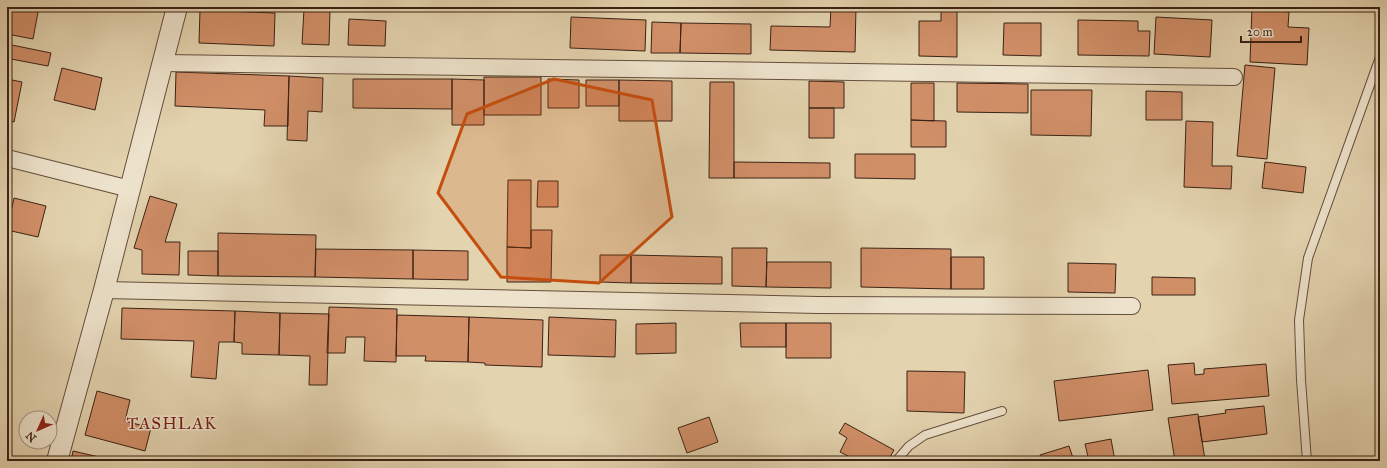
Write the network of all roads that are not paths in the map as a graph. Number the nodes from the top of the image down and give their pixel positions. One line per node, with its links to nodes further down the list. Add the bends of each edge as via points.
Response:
1 (177, 7): 3 (street)
2 (1380, 57): 12 (lane, via 1308,258 1299,320)
3 (163, 63): 4 (street); 6 (street)
4 (1234, 77)
5 (7, 158): 6 (street)
6 (130, 189): 7 (street)
7 (104, 290): 8 (street, via 818,305); 10 (street)
8 (1132, 306)
9 (1002, 411): 11 (lane, via 925,435 909,446)
10 (57, 461)
11 (896, 461)
12 (1307, 461)

